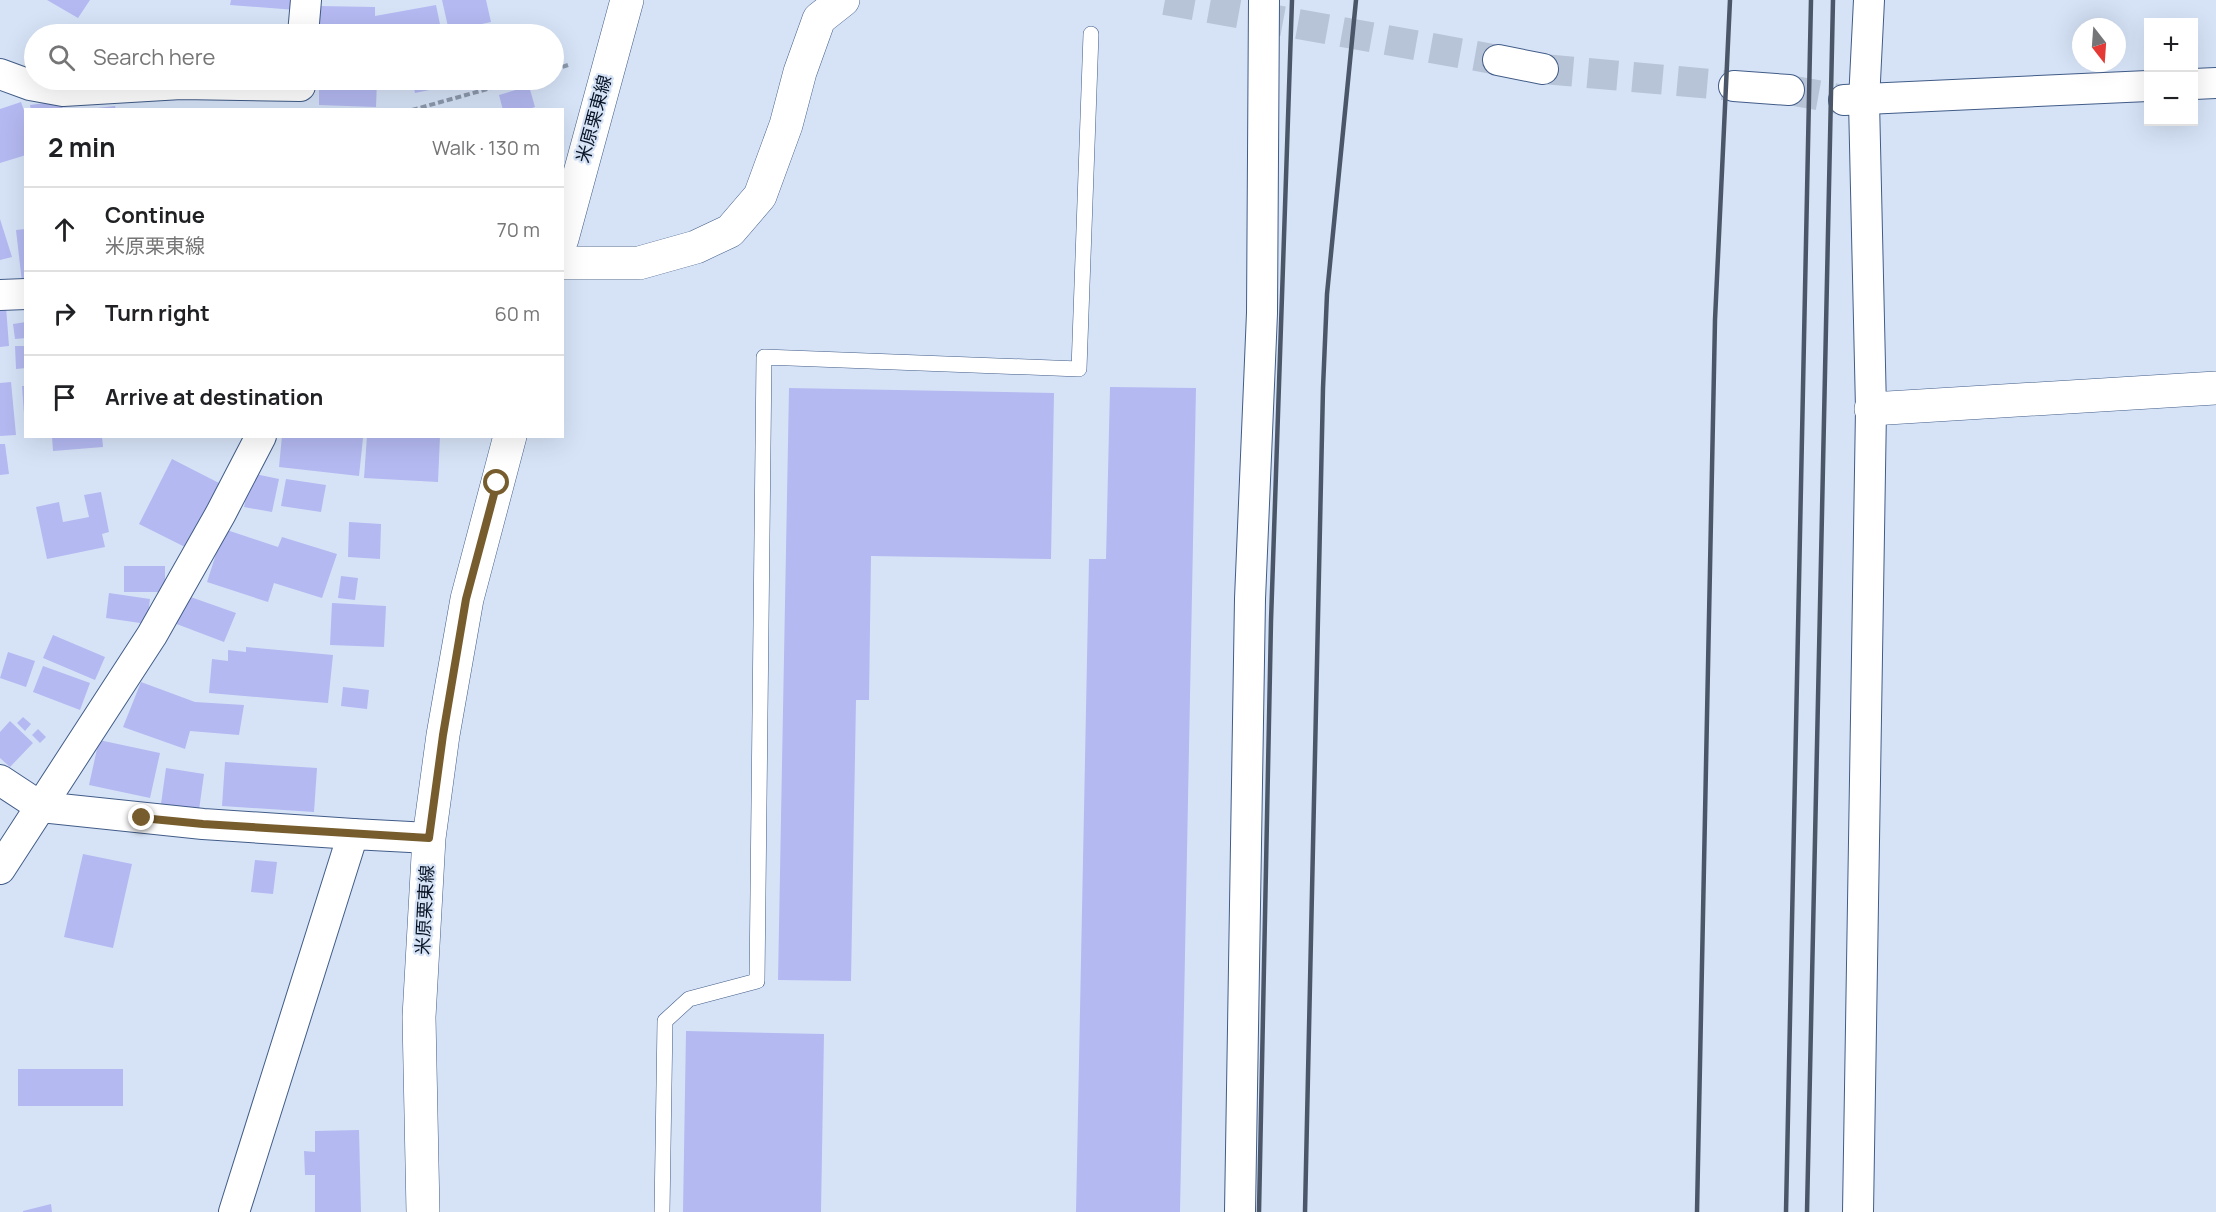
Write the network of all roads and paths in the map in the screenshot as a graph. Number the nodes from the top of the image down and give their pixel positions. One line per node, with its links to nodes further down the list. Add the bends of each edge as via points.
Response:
1 (306, 0): 6 (street)
2 (627, 0): 26 (main road, 米原栗東線)
3 (843, 0): 27 (main road, via 819,19 760,196 730,231 696,247 639,263)
4 (1264, 0): 42 (street, via 1262,313 1250,599)
5 (1869, 0): 24 (street)
6 (304, 24)
7 (1091, 34): 41 (lane, via 1079,369 764,357 757,981 689,999 665,1021)
8 (1498, 60): 11 (street)
9 (568, 65): 10 (path)
10 (564, 66)
11 (1543, 69)
12 (0, 74): 13 (street)
13 (24, 82)
14 (2216, 83): 15 (street)
15 (2198, 84)
16 (1734, 86): 22 (street)
17 (2144, 86): 24 (street)
18 (58, 90): 19 (street)
19 (80, 90)
20 (270, 90): 23 (street)
21 (484, 90): 25 (path)
22 (1789, 90)
23 (300, 92)
24 (1854, 101): 31 (street)
25 (419, 108)
26 (564, 232)
27 (564, 263)
28 (24, 294): 29 (street)
29 (0, 295)
30 (2216, 388): 31 (main road)
31 (1871, 409): 43 (street)
32 (260, 438): 35 (street, via 152,635)
33 (509, 438): 37 (main road, 米原栗東線, via 466,599)
34 (0, 780): 35 (street)
35 (41, 807): 36 (street); 38 (street)
36 (353, 834): 37 (street); 39 (street)
37 (429, 838): 40 (main road, 米原栗東線, via 419,1017)
38 (0, 869)
39 (234, 1212)
40 (423, 1212)
41 (662, 1212)
42 (1240, 1212)
43 (1858, 1212)

